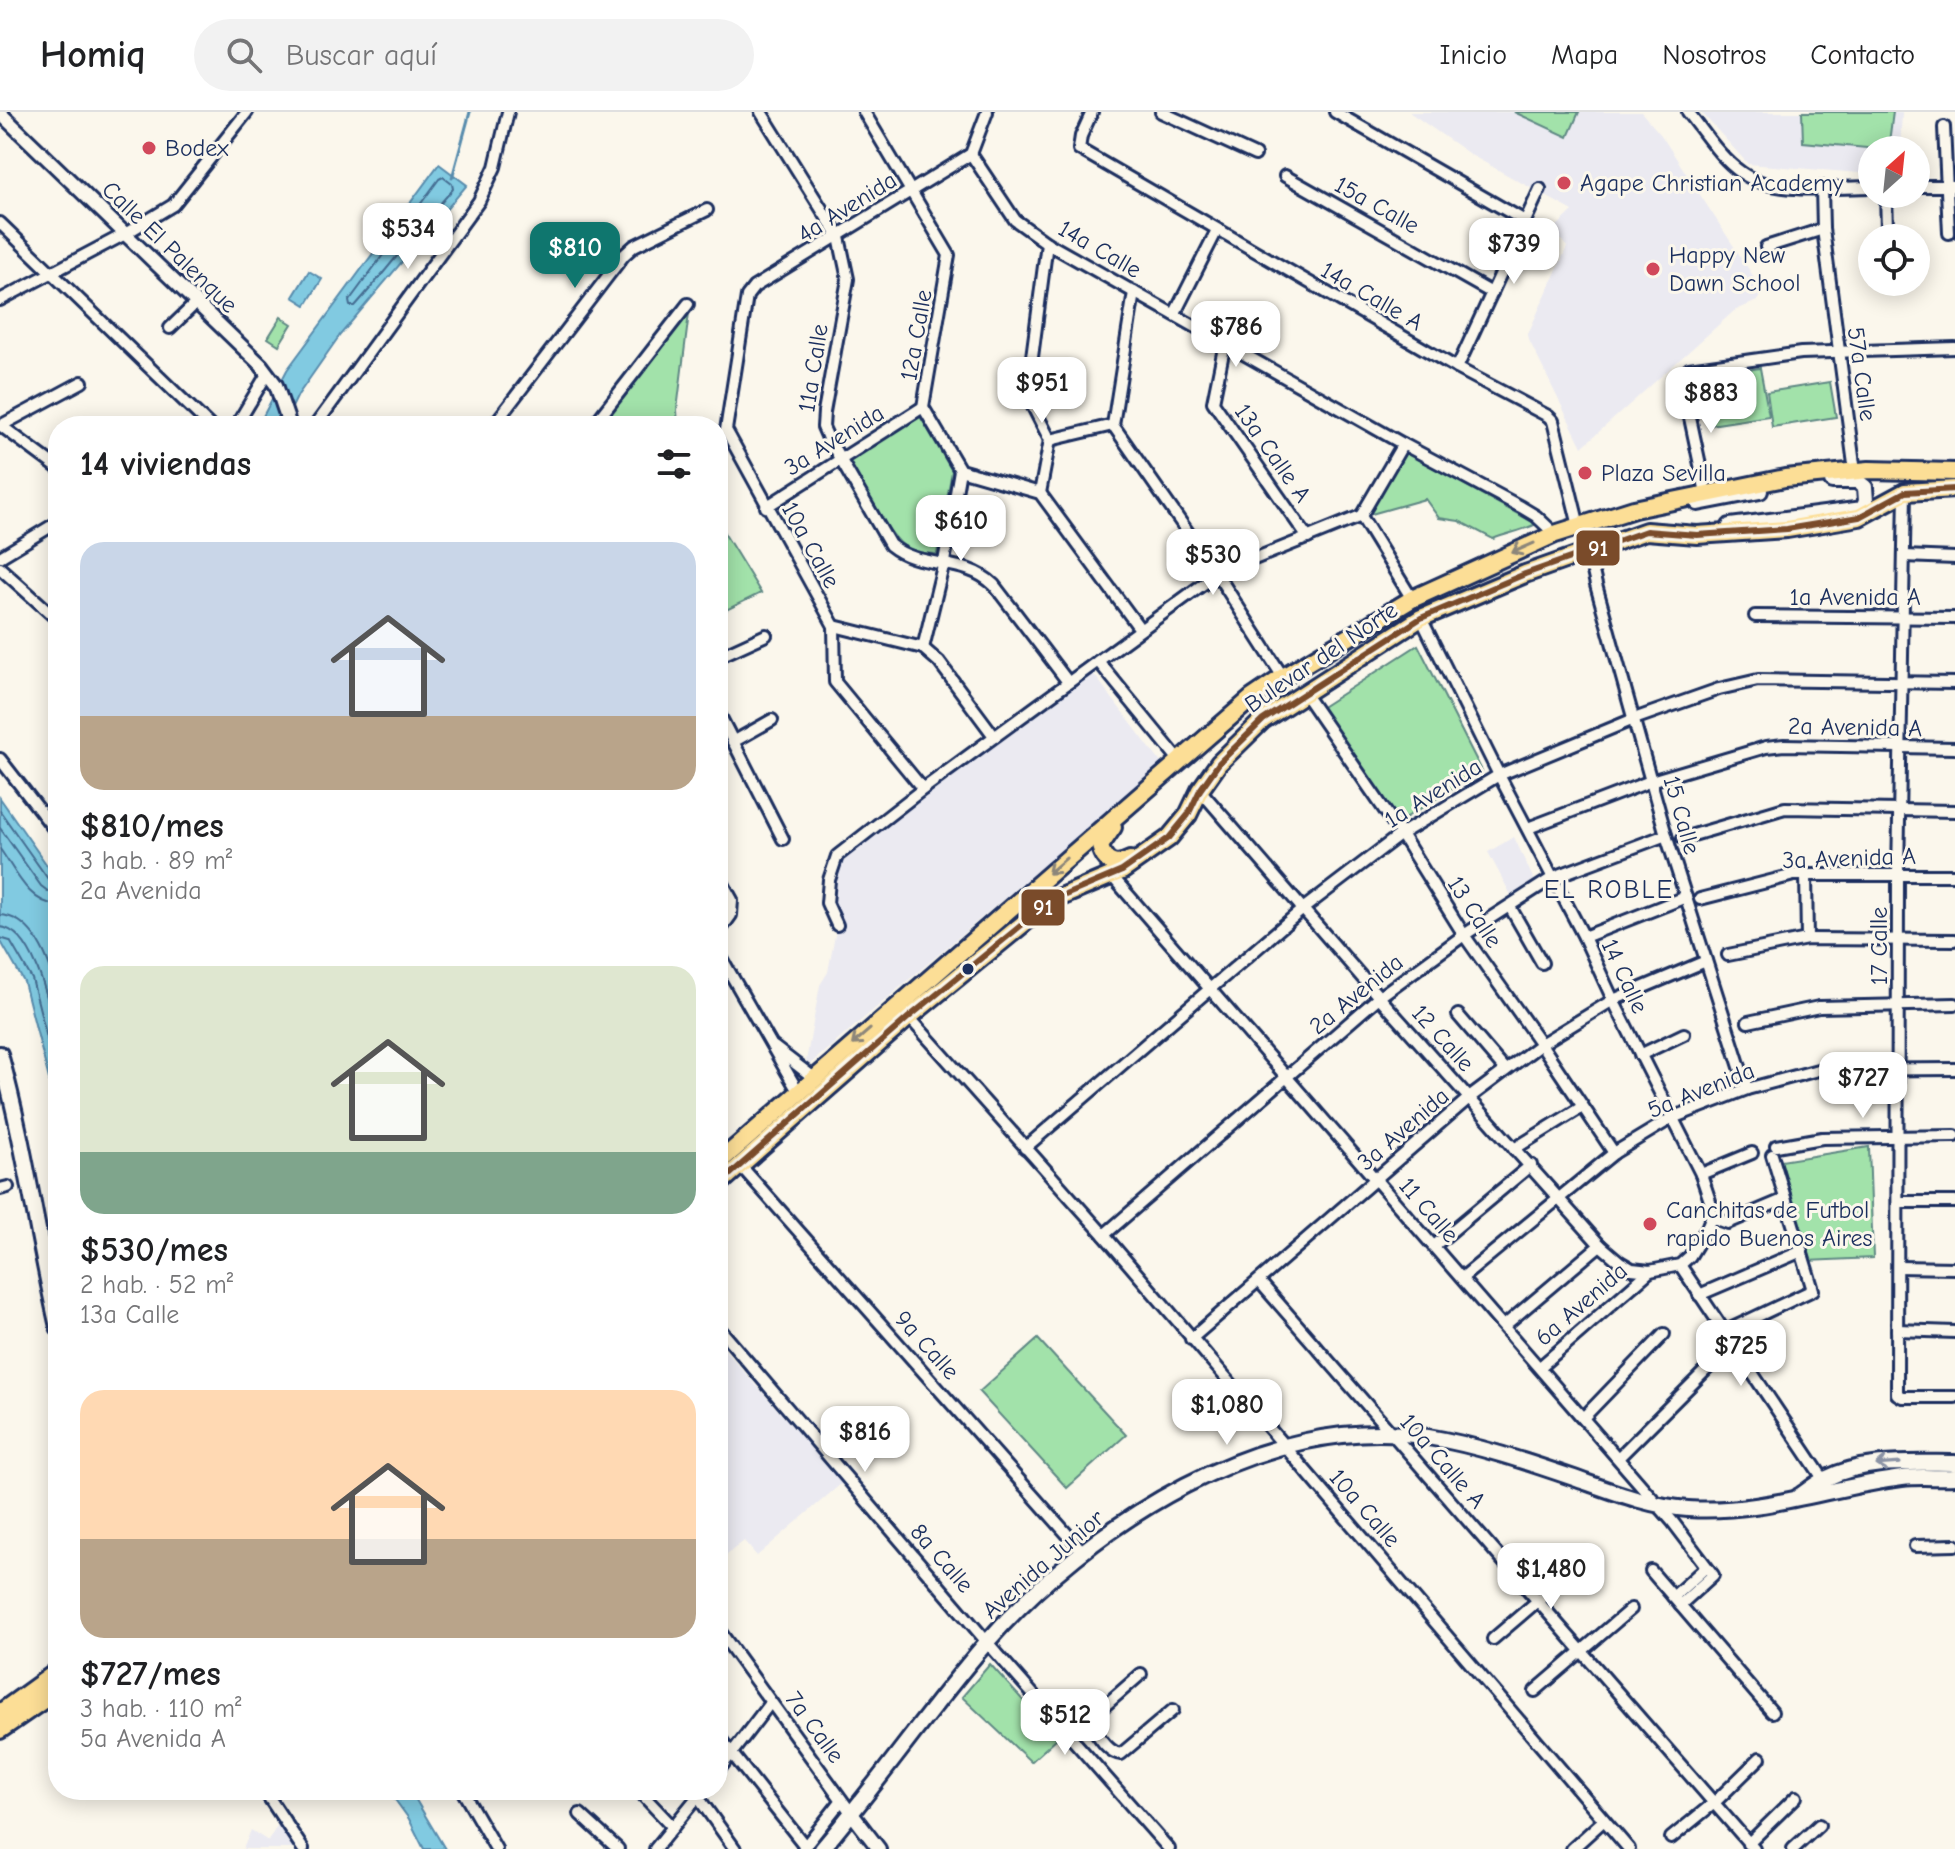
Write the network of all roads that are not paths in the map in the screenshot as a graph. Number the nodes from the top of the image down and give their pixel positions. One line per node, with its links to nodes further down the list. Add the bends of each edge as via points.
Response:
1 (247, 112): 27 (street, via 173,205)
2 (508, 112): 50 (street, via 495,167 466,222)
3 (761, 112): 28 (street, 11a Calle)
4 (864, 112): 20 (street, 12a Calle)
5 (987, 112): 12 (street)
6 (1092, 112): 25 (street, 14a Calle A, via 1079,149)
7 (1161, 112): 13 (street)
8 (1335, 112): 22 (street)
9 (1688, 112): 17 (street, via 1741,173 1772,186)
10 (0, 113): 27 (street, Calle El Palenque)
11 (1944, 127): 16 (street)
12 (971, 154): 20 (street, 4a Avenida); 29 (street, 14a Calle, via 1015,220)
13 (1255, 155)
14 (1285, 176): 33 (street, 15a Calle)
15 (1930, 186): 16 (street)
16 (1951, 186): 26 (street)
17 (1822, 187): 18 (street); 24 (street, 57a Calle)
18 (1858, 187)
19 (1540, 189): 22 (street)
20 (911, 192): 28 (street, 4a Avenida); 46 (street, 12a Calle, via 950,259)
21 (707, 210): 51 (street, via 624,255)
22 (1525, 221): 33 (street)
23 (0, 223): 31 (street)
24 (1823, 229): 30 (street); 42 (street, 57a Calle)
25 (1217, 230): 38 (street); 43 (street, 14a Calle A)
26 (1949, 233)
27 (125, 234): 31 (street); 36 (street, Calle El Palenque)
28 (839, 237): 34 (street, 4a Avenida); 59 (street, 11a Calle, via 848,279 823,427)
29 (1047, 243): 32 (street, 14a Calle); 57 (street, via 1027,395)
30 (1766, 247)
31 (52, 272): 35 (street); 47 (street)
32 (1134, 292): 38 (street, 14a Calle); 54 (street)
33 (1492, 293): 43 (street)
34 (747, 296): 53 (street, 10a Calle)
35 (0, 300)
36 (197, 302): 39 (street); 44 (street, Calle El Palenque)
37 (688, 304): 52 (street)
38 (1175, 313): 40 (street, 14a Calle)
39 (170, 328)
40 (1225, 343): 58 (street, 14a Calle); 75 (street, 13a Calle A, via 1213,402)
41 (1955, 348): 42 (street)
42 (1839, 351): 62 (street, 57a Calle); 67 (street, via 1689,369 1682,380)
43 (1457, 368): 71 (street, 14a Calle A, via 1553,421)
44 (267, 374): 48 (street); 49 (street, Calle El Palenque)
45 (82, 382): 55 (street)
46 (923, 407): 59 (street, 3a Avenida); 61 (street, 12a Calle)
47 (200, 416)
48 (242, 416)
49 (287, 416)
50 (320, 416)
51 (501, 416)
52 (601, 416)
53 (728, 417)
54 (1113, 425): 57 (street); 82 (street)
55 (0, 426): 60 (street)
56 (728, 434): 68 (street, 10a Calle)
57 (1050, 440): 66 (street)
58 (1403, 444): 70 (street); 74 (street, 14a Calle, via 1521,507)
59 (840, 459): 68 (street, 3a Avenida); 80 (street, 11a Calle, via 890,545 918,561)
60 (48, 461)
61 (960, 470): 66 (street); 80 (street)
62 (1855, 472): 63 (highway, Bulevar del Norte); 67 (highway, Bulevar del Norte)
63 (1955, 472)
64 (1955, 489): 65 (highway, Bulevar del Norte)
65 (1905, 492): 73 (highway, Bulevar del Norte, via 1859,517 1787,529 1697,535); 77 (street, 17 Calle)
66 (1040, 493): 91 (street)
67 (1706, 493): 69 (highway, Bulevar del Norte)
68 (766, 507): 90 (street, 10a Calle)
69 (1634, 509): 71 (highway, Bulevar del Norte); 73 (main road, via 1843,480 1857,481 1866,492 1863,509)
70 (1361, 516): 75 (street); 84 (street)
71 (1579, 526): 74 (highway, Bulevar del Norte)
72 (48, 528): 78 (street)
73 (1646, 531): 76 (highway, Bulevar del Norte)
74 (1555, 534): 83 (highway, Bulevar del Norte, one-way to 83)
75 (1308, 538): 82 (street)
76 (1588, 550): 88 (highway, Bulevar del Norte); 101 (street, 15 Calle)
77 (1904, 556): 79 (street); 87 (street, 17 Calle)
78 (0, 557)
79 (1955, 558)
80 (944, 562): 93 (street); 97 (street, 11a Calle, via 984,575)
81 (0, 568): 85 (street)
82 (1217, 574): 91 (street); 96 (street)
83 (1444, 583): 84 (highway, Bulevar del Norte); 103 (highway, via 1275,687 1201,746 1126,811 1103,839 1100,846 1107,861 1129,861 1164,832 1210,765)
84 (1412, 599): 96 (highway, Bulevar del Norte)
85 (48, 611)
86 (1755, 616): 87 (street, 1a Avenida A)
87 (1904, 616): 89 (street, 1a Avenida A); 98 (street, 17 Calle)
88 (1421, 618): 100 (highway, Bulevar del Norte); 111 (street, 14 Calle)
89 (1955, 618)
90 (834, 626): 93 (street); 113 (street, 10a Calle, via 835,682)
91 (1140, 629): 95 (street)
92 (766, 635): 94 (street)
93 (923, 648): 105 (street)
94 (728, 652)
95 (1098, 661): 97 (street); 110 (street)
96 (1283, 677): 110 (highway, Bulevar del Norte)
97 (1068, 682): 105 (street)
98 (1901, 682): 99 (street, 1a Avenida); 101 (street, 1a Avenida, via 1758,680); 107 (street, 17 Calle)
99 (1955, 683)
100 (1304, 693): 103 (highway, Bulevar del Norte); 119 (street, 13 Calle)
101 (1634, 719): 111 (street, 1a Avenida); 112 (street, 15 Calle)
102 (772, 720): 106 (street)
103 (1263, 720): 114 (highway, Bulevar del Norte)
104 (728, 732): 106 (street)
105 (994, 736): 113 (street)
106 (733, 742): 122 (street)
107 (1902, 748): 108 (street, 2a Avenida A); 112 (street, 2a Avenida A, via 1778,745); 115 (street, 17 Calle)
108 (1955, 748)
109 (0, 759): 117 (street)
110 (1179, 760): 160 (highway, Bulevar del Norte, one-way to 160)
111 (1499, 775): 118 (street, 14 Calle); 119 (street, 1a Avenida)
112 (1651, 781): 118 (street, 2a Avenida A); 120 (street, 15 Calle)
113 (923, 789): 134 (street, via 837,856 827,903)
114 (1200, 790): 124 (highway, Bulevar del Norte, via 1169,838); 132 (street, 12 Calle)
115 (1901, 810): 116 (street); 121 (street, via 1785,808); 123 (street, 17 Calle)
116 (1955, 811)
117 (48, 821)
118 (1528, 828): 127 (street, 14 Calle)
119 (1401, 834): 132 (street, 1a Avenida); 135 (street, 13 Calle)
120 (1666, 835): 127 (street, 2a Avenida); 129 (street, 15 Calle)
121 (1683, 838)
122 (783, 839)
123 (1898, 874): 125 (street, 3a Avenida A); 126 (street, 3a Avenida A); 138 (street, 17 Calle)
124 (1111, 875): 144 (street, 11 Calle); 150 (highway, Bulevar del Norte, via 1051,901)
125 (1806, 875): 130 (street, 3a Avenida A); 137 (street)
126 (1955, 875)
127 (1554, 877): 131 (street, 2a Avenida); 136 (street, 14 Calle)
128 (728, 893): 133 (street)
129 (1686, 897): 136 (street); 141 (street, 15 Calle)
130 (1700, 899)
131 (1510, 907): 135 (street, 2a Avenida); 142 (street)
132 (1304, 908): 144 (street, 1a Avenida); 145 (street, 12 Calle)
133 (728, 919)
134 (837, 925)
135 (1464, 935): 145 (street, 2a Avenida); 154 (street, 13 Calle)
136 (1584, 937): 146 (street, 14 Calle)
137 (1807, 939): 138 (street); 140 (street)
138 (1898, 940): 139 (street); 147 (street, 17 Calle)
139 (1955, 940)
140 (1728, 955)
141 (1706, 961): 146 (street, 3a Avenida); 162 (street, 15 Calle)
142 (1542, 963)
143 (728, 970): 153 (street)
144 (1211, 990): 161 (street, 11 Calle); 169 (street, 1a Avenida)
145 (1379, 997): 161 (street, 2a Avenida); 164 (street, 12 Calle)
146 (1613, 1000): 154 (street, 3a Avenida); 156 (street, 14 Calle)
147 (1899, 1004): 148 (street); 151 (street, via 1819,1007); 157 (street, 17 Calle)
148 (1955, 1004)
149 (1458, 1015): 159 (street)
150 (909, 1017): 169 (street, 10a Calle); 174 (highway, Bulevar del Norte)
151 (1748, 1022)
152 (1684, 1034): 156 (street)
153 (769, 1044): 160 (street); 163 (street)
154 (1541, 1044): 159 (street, 3a Avenida); 165 (street, 13 Calle)
155 (0, 1054): 194 (main road)
156 (1640, 1055): 166 (street, 14 Calle)
157 (1898, 1069): 158 (street, 5a Avenida); 162 (street, 5a Avenida, via 1818,1070); 167 (street, 17 Calle)
158 (1955, 1069)
159 (1505, 1070): 164 (street, 3a Avenida)
160 (814, 1078): 163 (highway, Bulevar del Norte)
161 (1288, 1078): 178 (street, 11 Calle); 184 (street, 2a Avenida)
162 (1747, 1089): 166 (street, 5a Avenida)
163 (799, 1093): 173 (highway, Bulevar del Norte)
164 (1469, 1098): 170 (street, 12 Calle); 178 (street, 3a Avenida)
165 (1582, 1107): 170 (street); 171 (street, 13 Calle)
166 (1672, 1118): 171 (street, 5a Avenida); 176 (street, 14 Calle)
167 (1898, 1136): 168 (street); 180 (street, via 1822,1138 1774,1150); 181 (street, 17 Calle)
168 (1955, 1136)
169 (1025, 1148): 184 (street, 10a Calle)
170 (1514, 1149): 175 (street, 12 Calle)
171 (1614, 1153): 179 (street, 5a Avenida)
172 (1752, 1153): 176 (street)
173 (728, 1154)
174 (740, 1165): 177 (highway, Bulevar del Norte); 218 (street, 9a Calle)
175 (1531, 1165): 179 (street, 12 Calle); 186 (street)
176 (1701, 1174): 183 (street, 14 Calle)
177 (728, 1176)
178 (1376, 1179): 186 (street, 11 Calle); 193 (street, 3a Avenida)
179 (1558, 1199): 185 (street, 12 Calle); 192 (street, 5a Avenida)
180 (1785, 1199): 183 (street, via 1728,1223); 187 (street)
181 (1898, 1202): 182 (street); 189 (street, 17 Calle)
182 (1955, 1202)
183 (1711, 1217): 188 (street, via 1699,1244)
184 (1104, 1235): 202 (street, 10a Calle)
185 (1600, 1245): 191 (street, 12 Calle, via 1632,1269); 196 (street)
186 (1434, 1246): 192 (street, 11 Calle)
187 (1802, 1251): 195 (street); 198 (street, via 1813,1286 1810,1294)
188 (1680, 1265): 191 (street); 195 (street)
189 (1898, 1267): 190 (street); 197 (street, 17 Calle)
190 (1955, 1268)
191 (1650, 1271): 203 (street, 6a Avenida)
192 (1462, 1278): 196 (street, 11 Calle)
193 (1259, 1281): 202 (street, 3a Avenida); 207 (street, 10a Calle A)
194 (48, 1282)
195 (1699, 1295): 198 (street)
196 (1504, 1326): 203 (street, 11 Calle)
197 (1897, 1330): 199 (street); 205 (street, 17 Calle, via 1897,1394)
198 (1724, 1332): 212 (street)
199 (1955, 1332)
200 (1664, 1334): 206 (street)
201 (728, 1339): 225 (street, 8a Calle)
202 (1191, 1339): 208 (street, 10a Calle)
203 (1540, 1367): 206 (street, 11 Calle)
204 (1709, 1367): 209 (street)
205 (1955, 1397)
206 (1583, 1418): 209 (street, 11 Calle)
207 (1392, 1433): 208 (main road, Avenida Junior, via 1354,1433); 215 (main road, Avenida Junior, via 1460,1444); 221 (street, 10a Calle A)
208 (1284, 1446): 218 (main road, Avenida Junior, via 1204,1477 1139,1512); 253 (street, 10a Calle)
209 (1618, 1458): 215 (street, 11 Calle)
210 (1955, 1463): 212 (main road, Avenida Junior, one-way to 212, via 1874,1465)
211 (1955, 1477): 213 (main road, Avenida Junior, via 1904,1478)
212 (1824, 1479): 213 (street); 214 (main road, Avenida Junior)
213 (1832, 1493): 214 (main road, Avenida Junior)
214 (1796, 1499): 215 (main road, Avenida Junior, via 1730,1510)
215 (1660, 1506): 222 (street, 11 Calle, via 1709,1571)
216 (1955, 1545): 217 (street)
217 (1915, 1546)
218 (1083, 1552): 225 (main road, Avenida Junior)
219 (1589, 1557): 221 (street)
220 (1651, 1571): 222 (street)
221 (1538, 1600): 224 (street); 227 (street, 10a Calle A)
222 (1677, 1601): 234 (street)
223 (1631, 1609): 227 (street)
224 (1493, 1639)
225 (987, 1642): 238 (street, 8a Calle); 252 (main road, Avenida Junior)
226 (728, 1643): 232 (street, 7a Calle)
227 (1582, 1651): 230 (street); 250 (street, 10a Calle A)
228 (1141, 1674): 237 (street, via 1093,1716 1091,1725)
229 (48, 1678): 235 (highway)
230 (1535, 1691)
231 (48, 1697): 236 (highway)
232 (770, 1703): 240 (street); 249 (street, 7a Calle)
233 (1173, 1710): 237 (street, via 1121,1754 1109,1749)
234 (1772, 1712)
235 (0, 1713)
236 (0, 1730)
237 (1097, 1733): 238 (street)
238 (1079, 1747): 266 (street, 8a Calle)
239 (728, 1751): 240 (street)
240 (731, 1755): 242 (street); 259 (street)
241 (1760, 1758): 250 (street)
242 (728, 1759)
243 (1796, 1797): 257 (street)
244 (271, 1800): 260 (street)
245 (468, 1800): 261 (street)
246 (647, 1800): 255 (street)
247 (692, 1800): 255 (street)
248 (703, 1800): 258 (street)
249 (841, 1801): 252 (street, 7a Calle); 259 (street)
250 (1714, 1803): 256 (street); 257 (street, 10a Calle A)
251 (580, 1814): 262 (street)
252 (852, 1814): 264 (main road, Avenida Junior); 265 (street, 7a Calle)
253 (1604, 1820): 267 (street); 268 (street, 10a Calle)
254 (1819, 1825): 269 (street)
255 (673, 1827): 263 (street)
256 (1671, 1838)
257 (1751, 1846)
258 (731, 1847)
259 (804, 1848)
260 (303, 1849)
261 (496, 1849)
262 (618, 1849)
263 (655, 1849)
264 (822, 1849)
265 (879, 1849)
266 (1169, 1849)
267 (1572, 1849)
268 (1629, 1849)
269 (1793, 1849)

